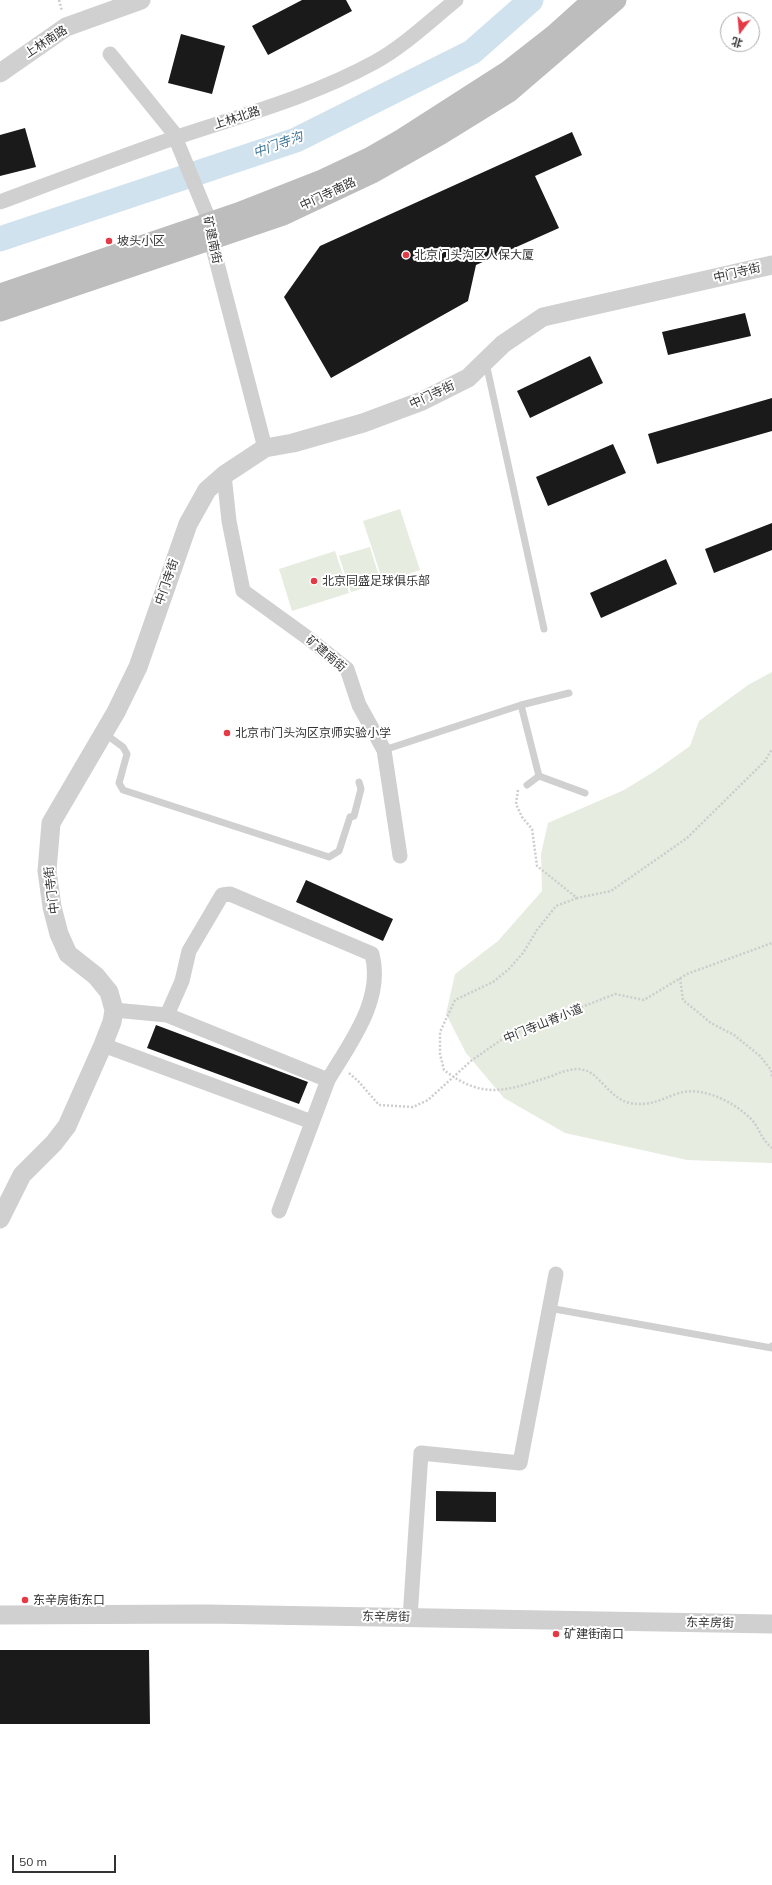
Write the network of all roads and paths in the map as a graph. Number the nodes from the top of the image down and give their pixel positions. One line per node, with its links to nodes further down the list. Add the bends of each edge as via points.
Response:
1 (141, 0): 6 (street, 上林南路, via 66,27)
2 (456, 0): 7 (street, 上林北路, via 375,62 275,105)
3 (593, 0): 9 (main road, 中门寺南路, via 508,71 402,140 322,180 238,213)
4 (616, 0): 9 (main road, 中门寺南路, via 509,92 441,134 372,173 283,215)
5 (110, 54): 7 (street, 矿建南街)
6 (0, 73)
7 (176, 138): 8 (street, 上林北路); 9 (street, 矿建南街, via 200,194)
8 (0, 202)
9 (210, 231): 11 (main road, 中门寺南路); 12 (main road, 中门寺南路); 14 (street, 矿建南街)
10 (772, 265): 13 (street, 中门寺街, via 543,318 503,344)
11 (0, 294)
12 (0, 311)
13 (486, 361): 14 (street, 中门寺街, via 468,378 422,401 356,425 293,443); 16 (lane)
14 (265, 448): 15 (street, 中门寺街)
15 (224, 475): 19 (street, 中门寺街, via 207,490 188,524 138,667); 21 (street, 矿建南街, via 229,521 243,591 347,669 359,705)
16 (544, 629)
17 (569, 693): 18 (lane)
18 (521, 705): 21 (lane); 22 (lane)
19 (104, 732): 23 (lane, via 123,747 127,754 119,783 123,790 329,857 339,851 347,823 350,817 354,816 361,789); 30 (street, 中门寺街, via 51,823 47,871 52,907 59,934 68,954 96,976 109,992)
20 (772, 749): 27 (path, via 765,761 687,838 611,891)
21 (384, 750): 26 (street, 矿建南街)
22 (540, 776): 24 (lane); 25 (lane)
23 (359, 782)
24 (527, 785): 27 (path, via 518,788 516,804 532,829 537,866)
25 (585, 793)
26 (400, 856)
27 (577, 898): 34 (path, via 556,906 537,930 524,953 509,969 493,982 455,1000 440,1032 440,1054 444,1070)
28 (772, 943): 29 (path, 中门寺山脊小道)
29 (680, 978): 34 (path, 中门寺山脊小道, via 644,1000 615,994 507,1036 472,1060); 35 (path, via 683,1000 711,1023 734,1035 760,1056 771,1070)
30 (114, 1010): 31 (street); 32 (street)
31 (167, 1015): 33 (street, via 182,980 189,951 222,895 230,894 372,954 375,966 371,1001 364,1020); 36 (street)
32 (103, 1045): 37 (street); 40 (street, via 67,1126 22,1175)
33 (338, 1063): 34 (path, 中门寺山脊小道, via 359,1082 379,1106 413,1107 428,1100); 36 (street)
34 (453, 1077): 38 (path, via 484,1091 511,1089 567,1070 585,1070 616,1097 628,1103 645,1105 681,1093 710,1093 734,1105 752,1120 759,1134)
35 (772, 1077)
36 (328, 1080): 37 (street)
37 (312, 1122): 39 (street)
38 (772, 1148)
39 (280, 1211)
40 (0, 1219)
41 (556, 1274): 42 (street)
42 (549, 1308): 43 (lane); 45 (street, via 520,1463 421,1453)
43 (772, 1346)
44 (0, 1615): 45 (street, 东辛房街, via 113,1613)
45 (410, 1618): 46 (street, 东辛房街)
46 (772, 1626)

